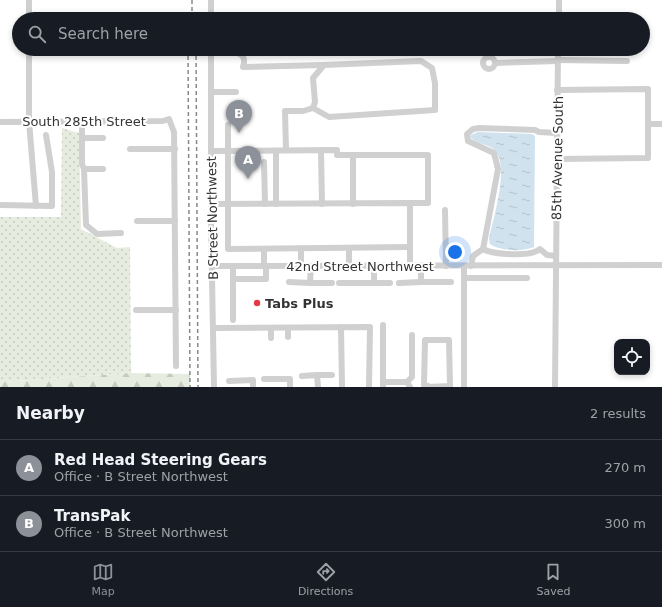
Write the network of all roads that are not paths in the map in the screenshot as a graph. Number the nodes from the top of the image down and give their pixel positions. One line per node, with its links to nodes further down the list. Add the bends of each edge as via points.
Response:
1 (29, 0): 4 (street)
2 (211, 0): 5 (street)
3 (559, 0): 6 (street)
4 (29, 12)
5 (211, 12)
6 (559, 12)
7 (29, 56): 19 (street)
8 (211, 56): 16 (street, B Street Northwest)
9 (242, 56): 14 (street, via 243,67)
10 (558, 56): 12 (street, 85th Avenue South)
11 (628, 60): 12 (street)
12 (558, 61): 13 (street); 15 (street, 85th Avenue South)
13 (495, 63)
14 (324, 64): 18 (street, via 313,78); 18 (street, via 421,61 432,68 435,110 329,117)
15 (557, 90): 22 (street, via 648,89); 25 (street, 85th Avenue South)
16 (211, 92): 17 (street); 34 (street, B Street Northwest)
17 (236, 92)
18 (313, 108): 32 (street, via 285,111)
19 (29, 121): 20 (street, South 285th Street); 21 (street, South 285th Street); 49 (street)
20 (82, 121): 27 (street); 30 (street, South 285th Street, via 169,119 174,132)
21 (0, 122)
22 (648, 124): 23 (street); 37 (street, via 648,158)
23 (662, 124)
24 (228, 125): 35 (street)
25 (557, 133): 37 (street, 85th Avenue South); 58 (street, via 479,128 467,134 468,140 494,153 497,161 496,182)
26 (46, 135): 49 (street, via 52,172 52,206)
27 (82, 138): 28 (street); 39 (street)
28 (103, 138)
29 (130, 149): 30 (street)
30 (175, 149): 52 (street)
31 (276, 150): 32 (street); 35 (street); 45 (street)
32 (286, 150): 33 (street)
33 (321, 150): 36 (street, via 337,150 337,155); 46 (street)
34 (211, 151): 35 (street); 42 (street, B Street Northwest)
35 (228, 151): 43 (street)
36 (353, 155): 41 (street, via 428,155 428,203); 47 (street)
37 (557, 159): 59 (street, 85th Avenue South)
38 (264, 162): 44 (street)
39 (84, 169): 40 (street); 53 (street, via 86,225 97,234)
40 (102, 169)
41 (410, 203): 47 (street); 54 (street)
42 (211, 204): 43 (street); 61 (street, B Street Northwest)
43 (228, 204): 44 (street); 56 (street, via 228,249)
44 (265, 204): 45 (street)
45 (276, 204): 46 (street)
46 (322, 204): 47 (street)
47 (353, 204)
48 (0, 205): 49 (street)
49 (36, 206)
50 (445, 210): 70 (street)
51 (137, 221): 52 (street)
52 (175, 221): 86 (street)
53 (121, 234)
54 (410, 247): 55 (street); 68 (street)
55 (349, 248): 57 (street); 66 (street)
56 (264, 249): 57 (street); 63 (street)
57 (301, 249): 64 (street)
58 (483, 249): 59 (street, via 500,254 530,254 540,250 547,255); 71 (street, via 473,256)
59 (556, 256): 72 (street, 85th Avenue South)
60 (662, 265): 72 (street, 42nd Street Northwest)
61 (212, 266): 62 (street, 42nd Street Northwest); 90 (street, B Street Northwest)
62 (233, 266): 63 (street, 42nd Street Northwest); 75 (street)
63 (265, 266): 64 (street, 42nd Street Northwest); 75 (street, via 266,279)
64 (301, 266): 65 (street, 42nd Street Northwest)
65 (311, 266): 66 (street, 42nd Street Northwest); 79 (street)
66 (349, 266): 67 (street, 42nd Street Northwest)
67 (374, 266): 68 (street, 42nd Street Northwest); 82 (street)
68 (410, 266): 69 (street, 42nd Street Northwest)
69 (421, 266): 70 (street, 42nd Street Northwest); 77 (street)
70 (446, 266): 71 (street, 42nd Street Northwest)
71 (468, 266): 72 (street, 42nd Street Northwest); 73 (street)
72 (555, 266): 112 (street, 85th Avenue South)
73 (464, 278): 74 (street); 111 (street)
74 (527, 278)
75 (233, 279): 87 (street)
76 (289, 282): 79 (street)
77 (421, 282): 78 (street); 84 (street)
78 (451, 282)
79 (310, 283): 80 (street)
80 (332, 283)
81 (339, 283): 82 (street)
82 (374, 283): 83 (street)
83 (390, 283)
84 (400, 283)
85 (136, 310): 86 (street)
86 (176, 310): 96 (street)
87 (233, 320)
88 (383, 325): 102 (street)
89 (341, 327): 92 (street); 108 (street); 109 (street, via 370,327)
90 (213, 328): 91 (street); 104 (street, B Street Northwest)
91 (270, 328): 92 (street); 95 (street)
92 (288, 328): 94 (street)
93 (412, 335): 103 (street, via 412,377)
94 (288, 337)
95 (270, 338)
96 (176, 366)
97 (332, 375): 99 (street)
98 (302, 376): 99 (street)
99 (317, 376): 107 (street)
100 (264, 379): 106 (street, via 290,379)
101 (229, 381): 105 (street, via 253,380)
102 (383, 384): 103 (street)
103 (408, 384)
104 (214, 387)
105 (253, 387)
106 (290, 387)
107 (318, 387)
108 (342, 387)
109 (369, 387)
110 (428, 387): 110 (street, via 450,386 449,340 425,340 424,385)
111 (464, 387)
112 (555, 387)

